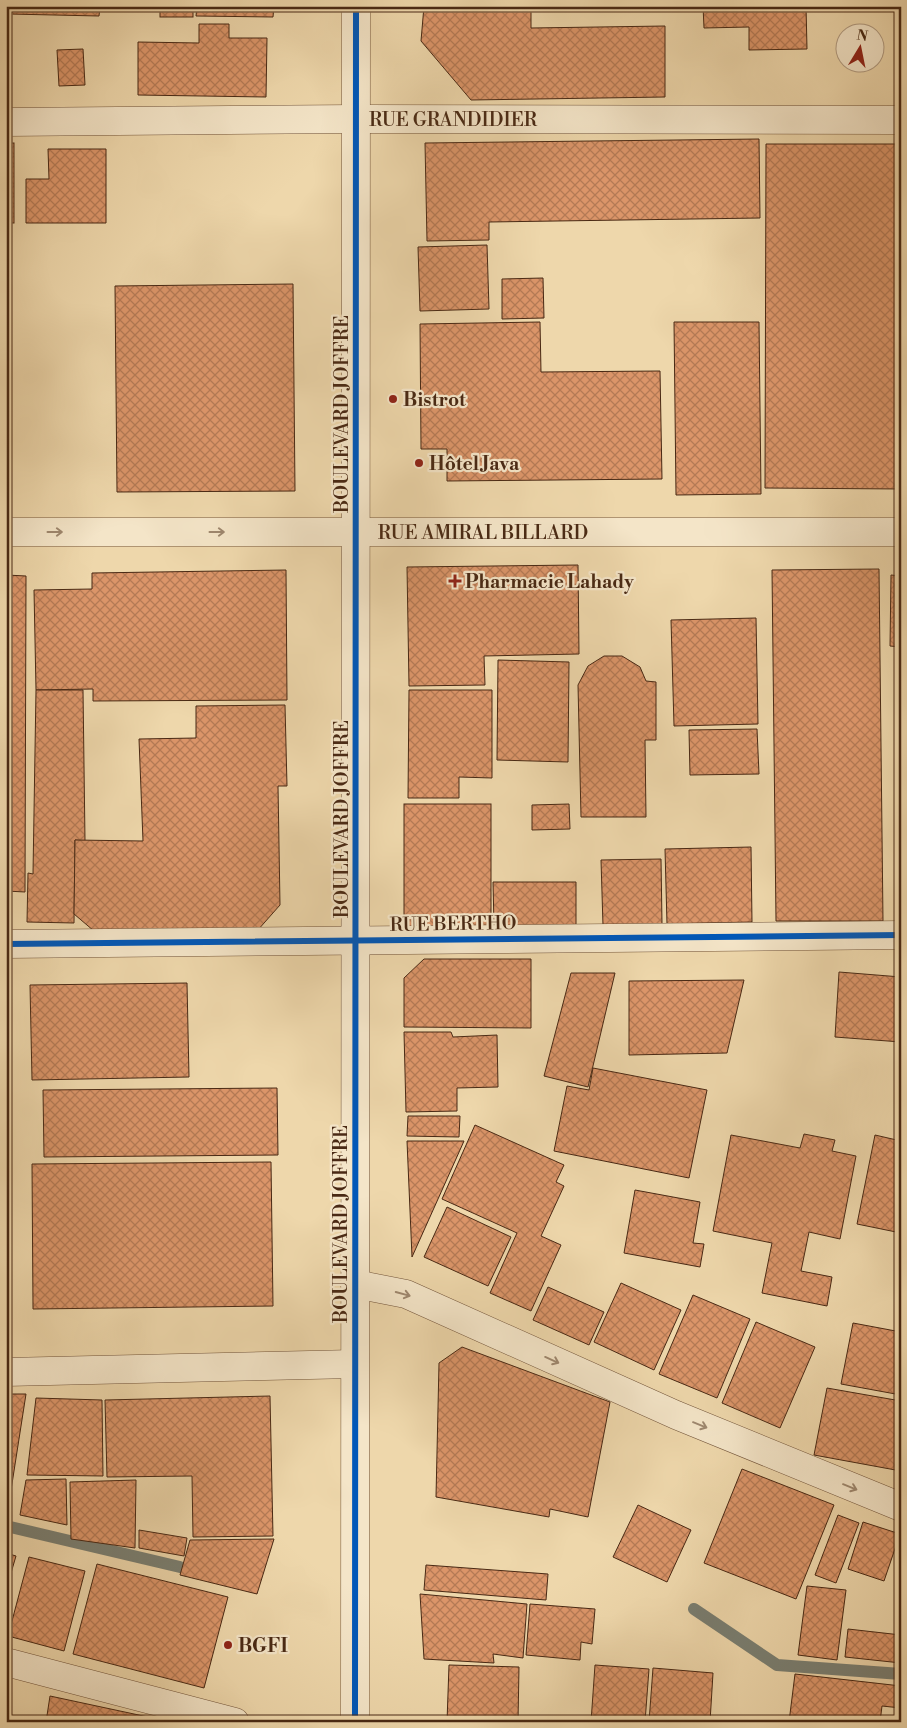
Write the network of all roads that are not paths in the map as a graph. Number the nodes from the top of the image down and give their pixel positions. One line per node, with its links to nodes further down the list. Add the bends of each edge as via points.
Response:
1 (356, 6): 2 (street, BOULEVARD JOFFRE)
2 (356, 119): 3 (street, RUE GRANDIDIER); 4 (street, RUE GRANDIDIER); 6 (street, BOULEVARD JOFFRE)
3 (901, 120)
4 (6, 122)
5 (6, 532): 6 (street, RUE AMIRAL BILLARD, one-way to 6)
6 (356, 532): 7 (street, RUE AMIRAL BILLARD); 9 (street, BOULEVARD JOFFRE)
7 (901, 532)
8 (901, 934): 9 (street, RUE BERTHO)
9 (356, 939): 10 (street, RUE BERTHO); 11 (street, BOULEVARD JOFFRE)
10 (6, 944)
11 (355, 1284): 12 (street, BOULEVARD JOFFRE); 14 (street, one-way to 14, via 406,1294 676,1416)
12 (354, 1364): 13 (street); 17 (street, BOULEVARD JOFFRE)
13 (6, 1372)
14 (901, 1507)
15 (6, 1662): 16 (street)
16 (235, 1722)
17 (355, 1722)

